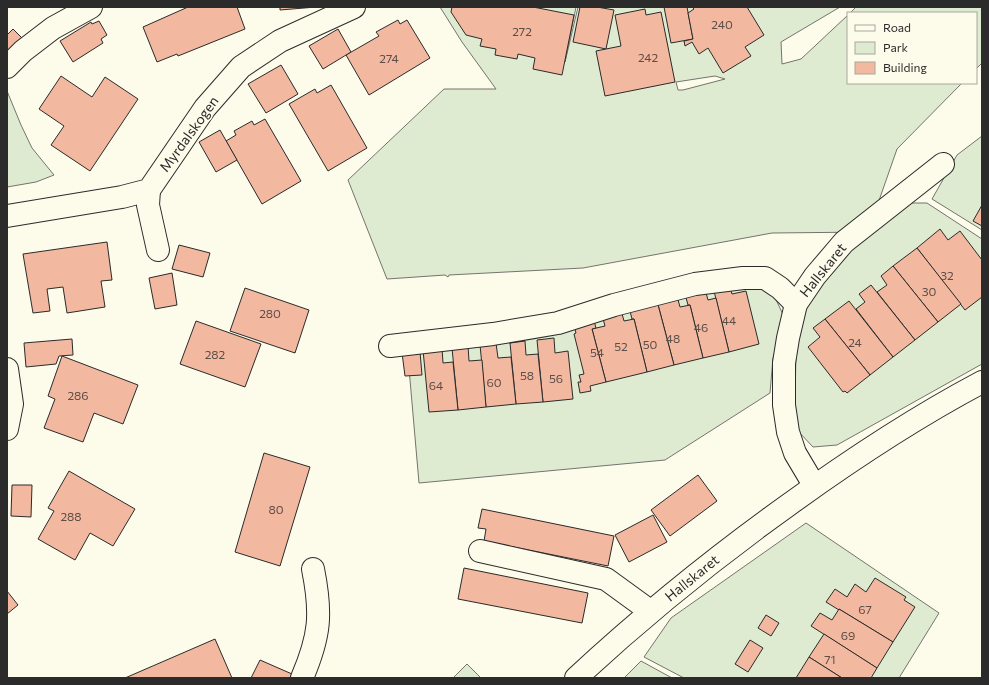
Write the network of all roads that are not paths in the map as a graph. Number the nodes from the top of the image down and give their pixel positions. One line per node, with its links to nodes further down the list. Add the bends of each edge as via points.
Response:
1 (91, 7): 3 (street, via 52,28)
2 (354, 7): 5 (street, Myrdalskogen, via 280,41 242,67 205,108)
3 (7, 67)
4 (943, 164): 8 (street, Hallskaret, via 844,242 815,276)
5 (149, 190): 6 (street, via 122,197); 7 (street, via 148,205)
6 (7, 216)
7 (158, 250)
8 (796, 304): 9 (street, via 765,278 743,278 695,284 558,323 493,334); 13 (street, Hallskaret, via 784,363 784,405 788,432 795,453)
9 (390, 346)
10 (7, 369): 12 (street, via 12,404)
11 (982, 382): 13 (street, Hallskaret, via 899,430)
12 (7, 429)
13 (814, 485): 16 (street, Hallskaret)
14 (480, 551): 16 (street, via 606,579)
15 (313, 569): 17 (street, via 319,616 310,660)
16 (650, 611): 18 (street, Hallskaret)
17 (302, 678)
18 (576, 678)

